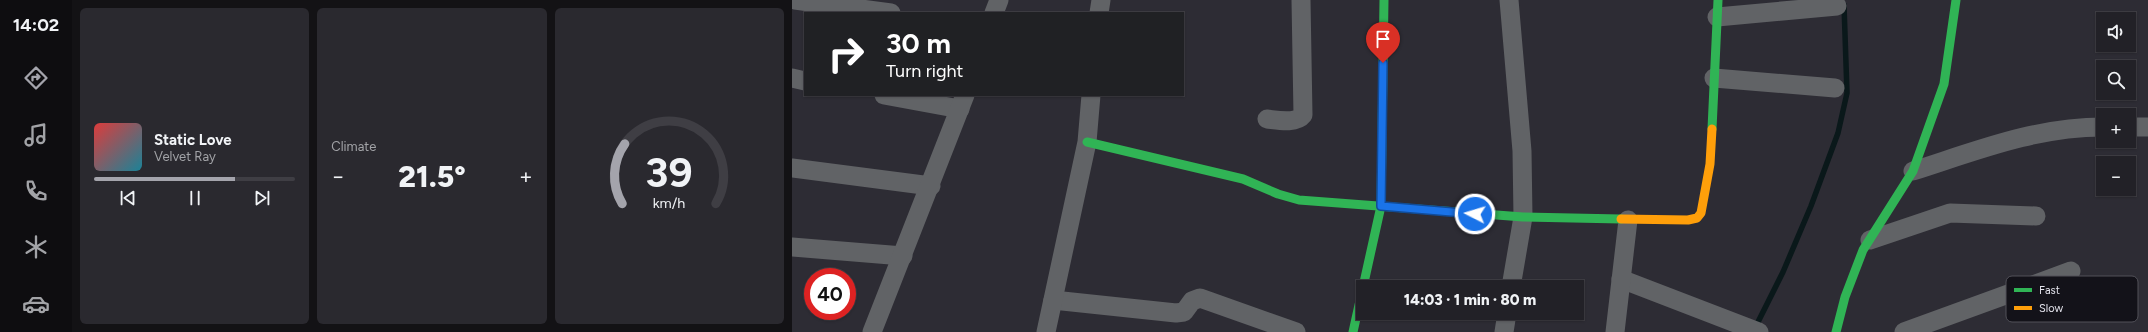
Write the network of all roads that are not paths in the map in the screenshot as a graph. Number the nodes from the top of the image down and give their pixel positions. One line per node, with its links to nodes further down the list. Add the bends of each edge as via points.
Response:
1 (795, 0): 10 (street)
2 (999, 0): 11 (street)
3 (1101, 0): 12 (street)
4 (1301, 0): 20 (street, via 1303,116 1292,120)
5 (1384, 0): 28 (street)
6 (1509, 0): 30 (street, via 1522,144)
7 (1956, 0): 26 (street, via 1944,84)
8 (1837, 6): 9 (street)
9 (1718, 9): 14 (street)
10 (884, 12)
11 (994, 12)
12 (1099, 12)
13 (792, 78): 15 (street)
14 (1714, 78): 16 (street); 31 (street, via 1710,164 1701,213 1697,218 1688,220)
15 (804, 80)
16 (1835, 88)
17 (895, 96): 19 (street)
18 (1091, 96): 24 (street)
19 (963, 102): 27 (street)
20 (1267, 120)
21 (2096, 127): 26 (street, via 2039,132)
22 (2136, 127): 23 (street)
23 (2148, 127)
24 (1087, 142): 28 (street, via 1243,179 1288,197); 40 (street)
25 (792, 168): 27 (street)
26 (1912, 171): 32 (street)
27 (931, 186): 34 (street)
28 (1381, 206): 30 (street); 46 (street)
29 (2036, 216): 32 (street, via 1950,213)
30 (1523, 217): 31 (street); 38 (street)
31 (1628, 220): 37 (street)
32 (1870, 240): 49 (street, via 1863,250 1845,297)
33 (792, 247): 34 (street)
34 (903, 256): 43 (street)
35 (2071, 271): 36 (street)
36 (2057, 276)
37 (1621, 279): 42 (street); 48 (street)
38 (1512, 280)
39 (2006, 295): 50 (street)
40 (1053, 300): 44 (street); 45 (street, via 1176,313 1184,312 1192,301 1200,298)
41 (1506, 320): 47 (street)
42 (1754, 330)
43 (872, 332)
44 (1046, 332)
45 (1296, 332)
46 (1353, 332)
47 (1504, 332)
48 (1615, 332)
49 (1836, 332)
50 (1904, 332)

